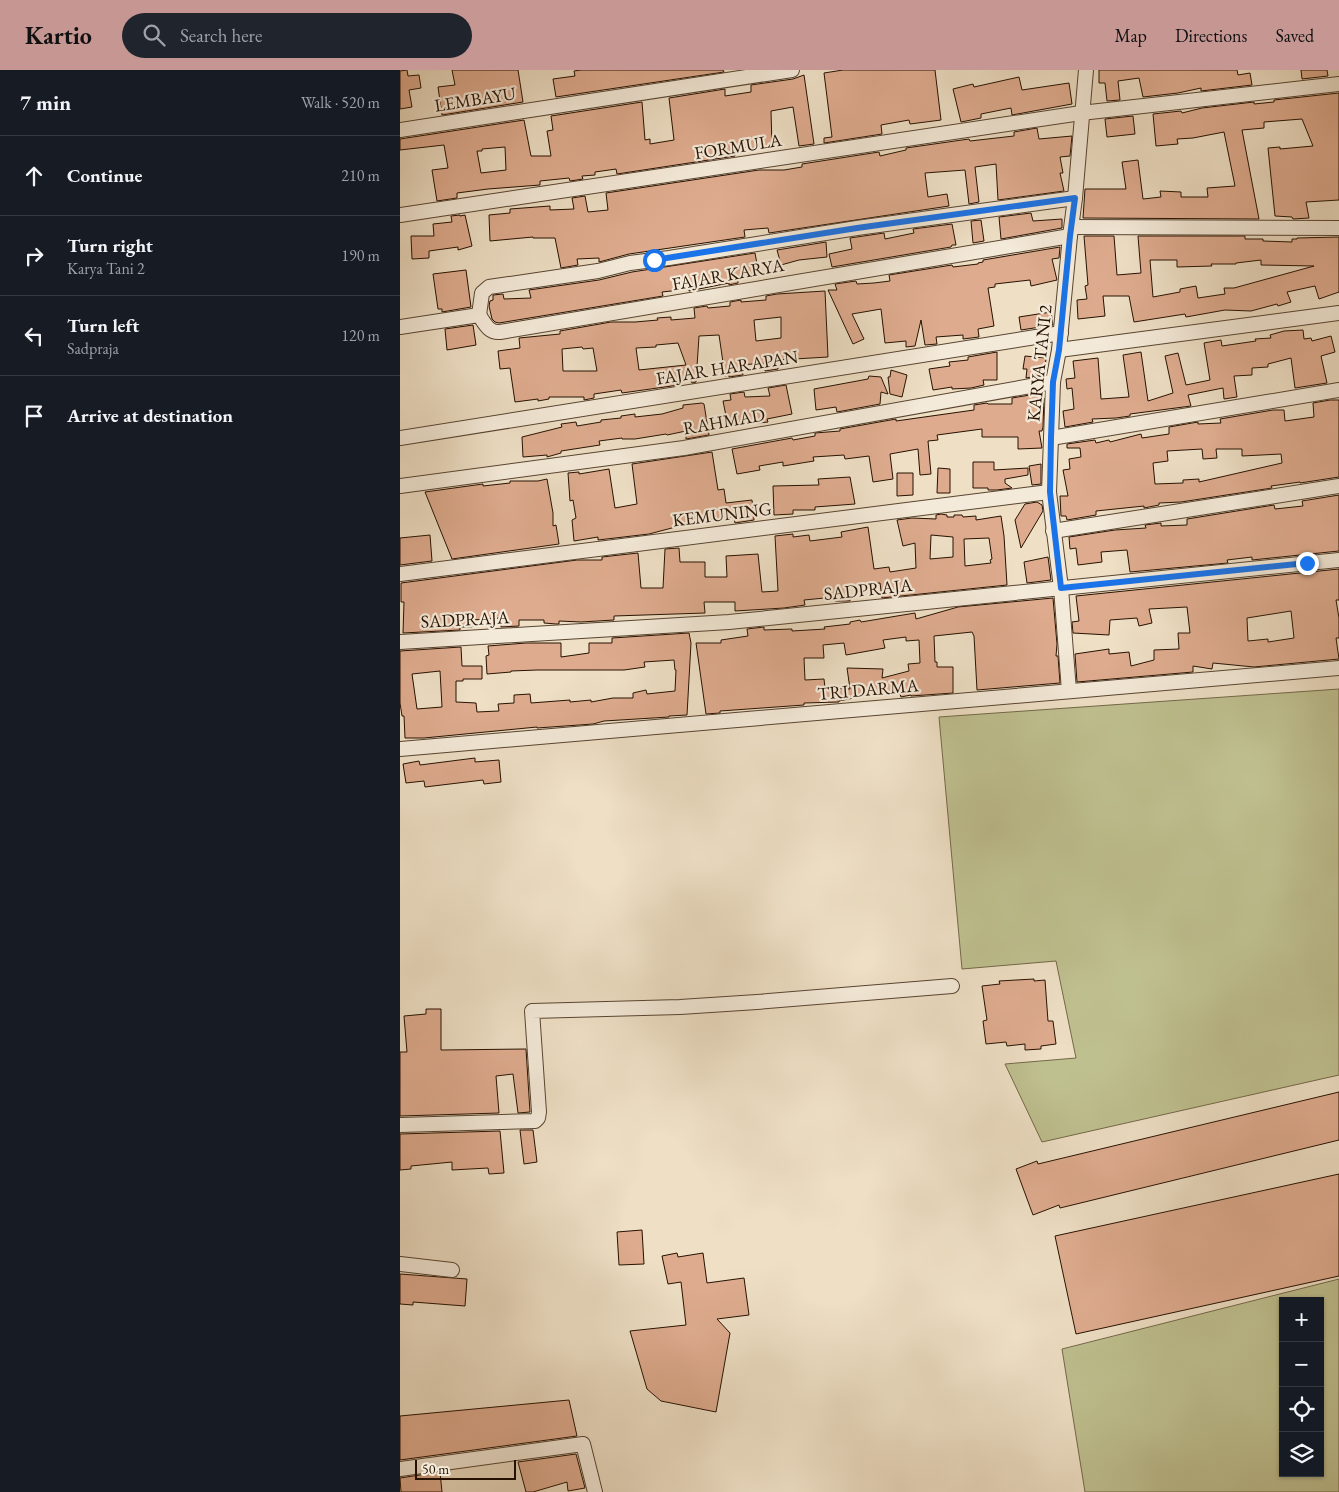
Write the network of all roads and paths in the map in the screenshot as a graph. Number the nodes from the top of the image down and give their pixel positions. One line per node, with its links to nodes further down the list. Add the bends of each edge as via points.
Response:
1 (792, 70): 5 (street, LEMBAYU)
2 (1086, 70): 4 (street, KARYA TANI 2)
3 (1339, 84): 4 (street, FORMULA)
4 (1081, 113): 6 (street, KARYA TANI 2); 7 (street, FORMULA)
5 (400, 130)
6 (1075, 198): 9 (street, KARYA TANI 2); 11 (street, via 857,228 489,287 482,293)
7 (400, 215)
8 (1339, 228): 9 (street, FAJAR KARYA)
9 (1071, 232): 11 (street, FAJAR KARYA, via 500,332 489,330); 13 (street, KARYA TANI 2)
10 (1339, 313): 14 (street)
11 (479, 315): 12 (street)
12 (400, 327)
13 (1061, 333): 14 (street, KARYA TANI 2); 17 (street, FAJAR HARAPAN)
14 (1059, 350): 15 (street, KARYA TANI 2)
15 (1053, 382): 18 (street, KARYA TANI 2); 19 (street, RAHMAD, via 684,448)
16 (1339, 390): 18 (street)
17 (400, 438)
18 (1051, 438): 21 (street, KARYA TANI 2)
19 (400, 486)
20 (1339, 486): 22 (street)
21 (1050, 492): 22 (street, KARYA TANI 2); 24 (street, KEMUNING)
22 (1053, 531): 25 (street, KARYA TANI 2)
23 (1339, 560): 25 (street, SADPRAJA)
24 (400, 574)
25 (1061, 588): 26 (street, SADPRAJA, via 729,622); 28 (street, KARYA TANI 2)
26 (400, 642)
27 (1339, 668): 28 (street, TRI DARMA)
28 (1069, 690): 29 (street, TRI DARMA)
29 (400, 749)
30 (952, 986): 31 (street, via 680,1007 532,1012 539,1112 535,1121)
31 (400, 1125)
32 (400, 1264): 33 (street)
33 (452, 1270)
34 (400, 1469): 35 (street, via 583,1444)
35 (595, 1492)

